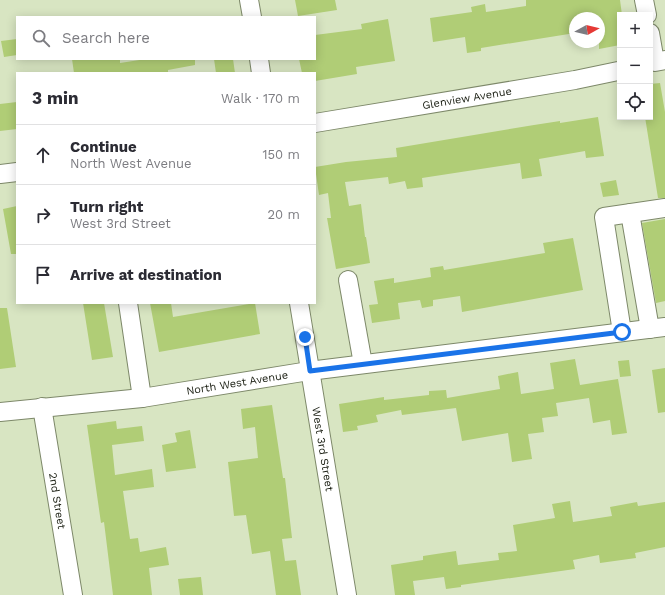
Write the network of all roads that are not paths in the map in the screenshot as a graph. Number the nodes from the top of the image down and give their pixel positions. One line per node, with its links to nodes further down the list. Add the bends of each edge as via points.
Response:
1 (249, 0): 4 (street)
2 (644, 0): 3 (street)
3 (646, 12)
4 (252, 16)
5 (653, 48): 7 (street, via 655,62)
6 (259, 60): 9 (street)
7 (665, 60)
8 (617, 71): 10 (street, Glenview Avenue)
9 (261, 72)
10 (316, 123)
11 (16, 172): 12 (street)
12 (0, 174)
13 (665, 208): 14 (street)
14 (630, 213): 16 (street); 17 (street, via 604,217)
15 (348, 280): 22 (street)
16 (644, 295): 17 (street); 20 (street)
17 (616, 300): 21 (street)
18 (128, 304): 24 (street)
19 (299, 304): 23 (street, West 3rd Street)
20 (657, 328): 21 (street, North West Avenue)
21 (622, 332): 22 (street, North West Avenue)
22 (363, 364): 23 (street, North West Avenue)
23 (310, 371): 24 (street, North West Avenue); 28 (street, West 3rd Street)
24 (142, 398): 25 (street, North West Avenue)
25 (42, 407): 26 (street, North West Avenue); 27 (street, 2nd Street)
26 (0, 412)
27 (73, 595)
28 (347, 595)

